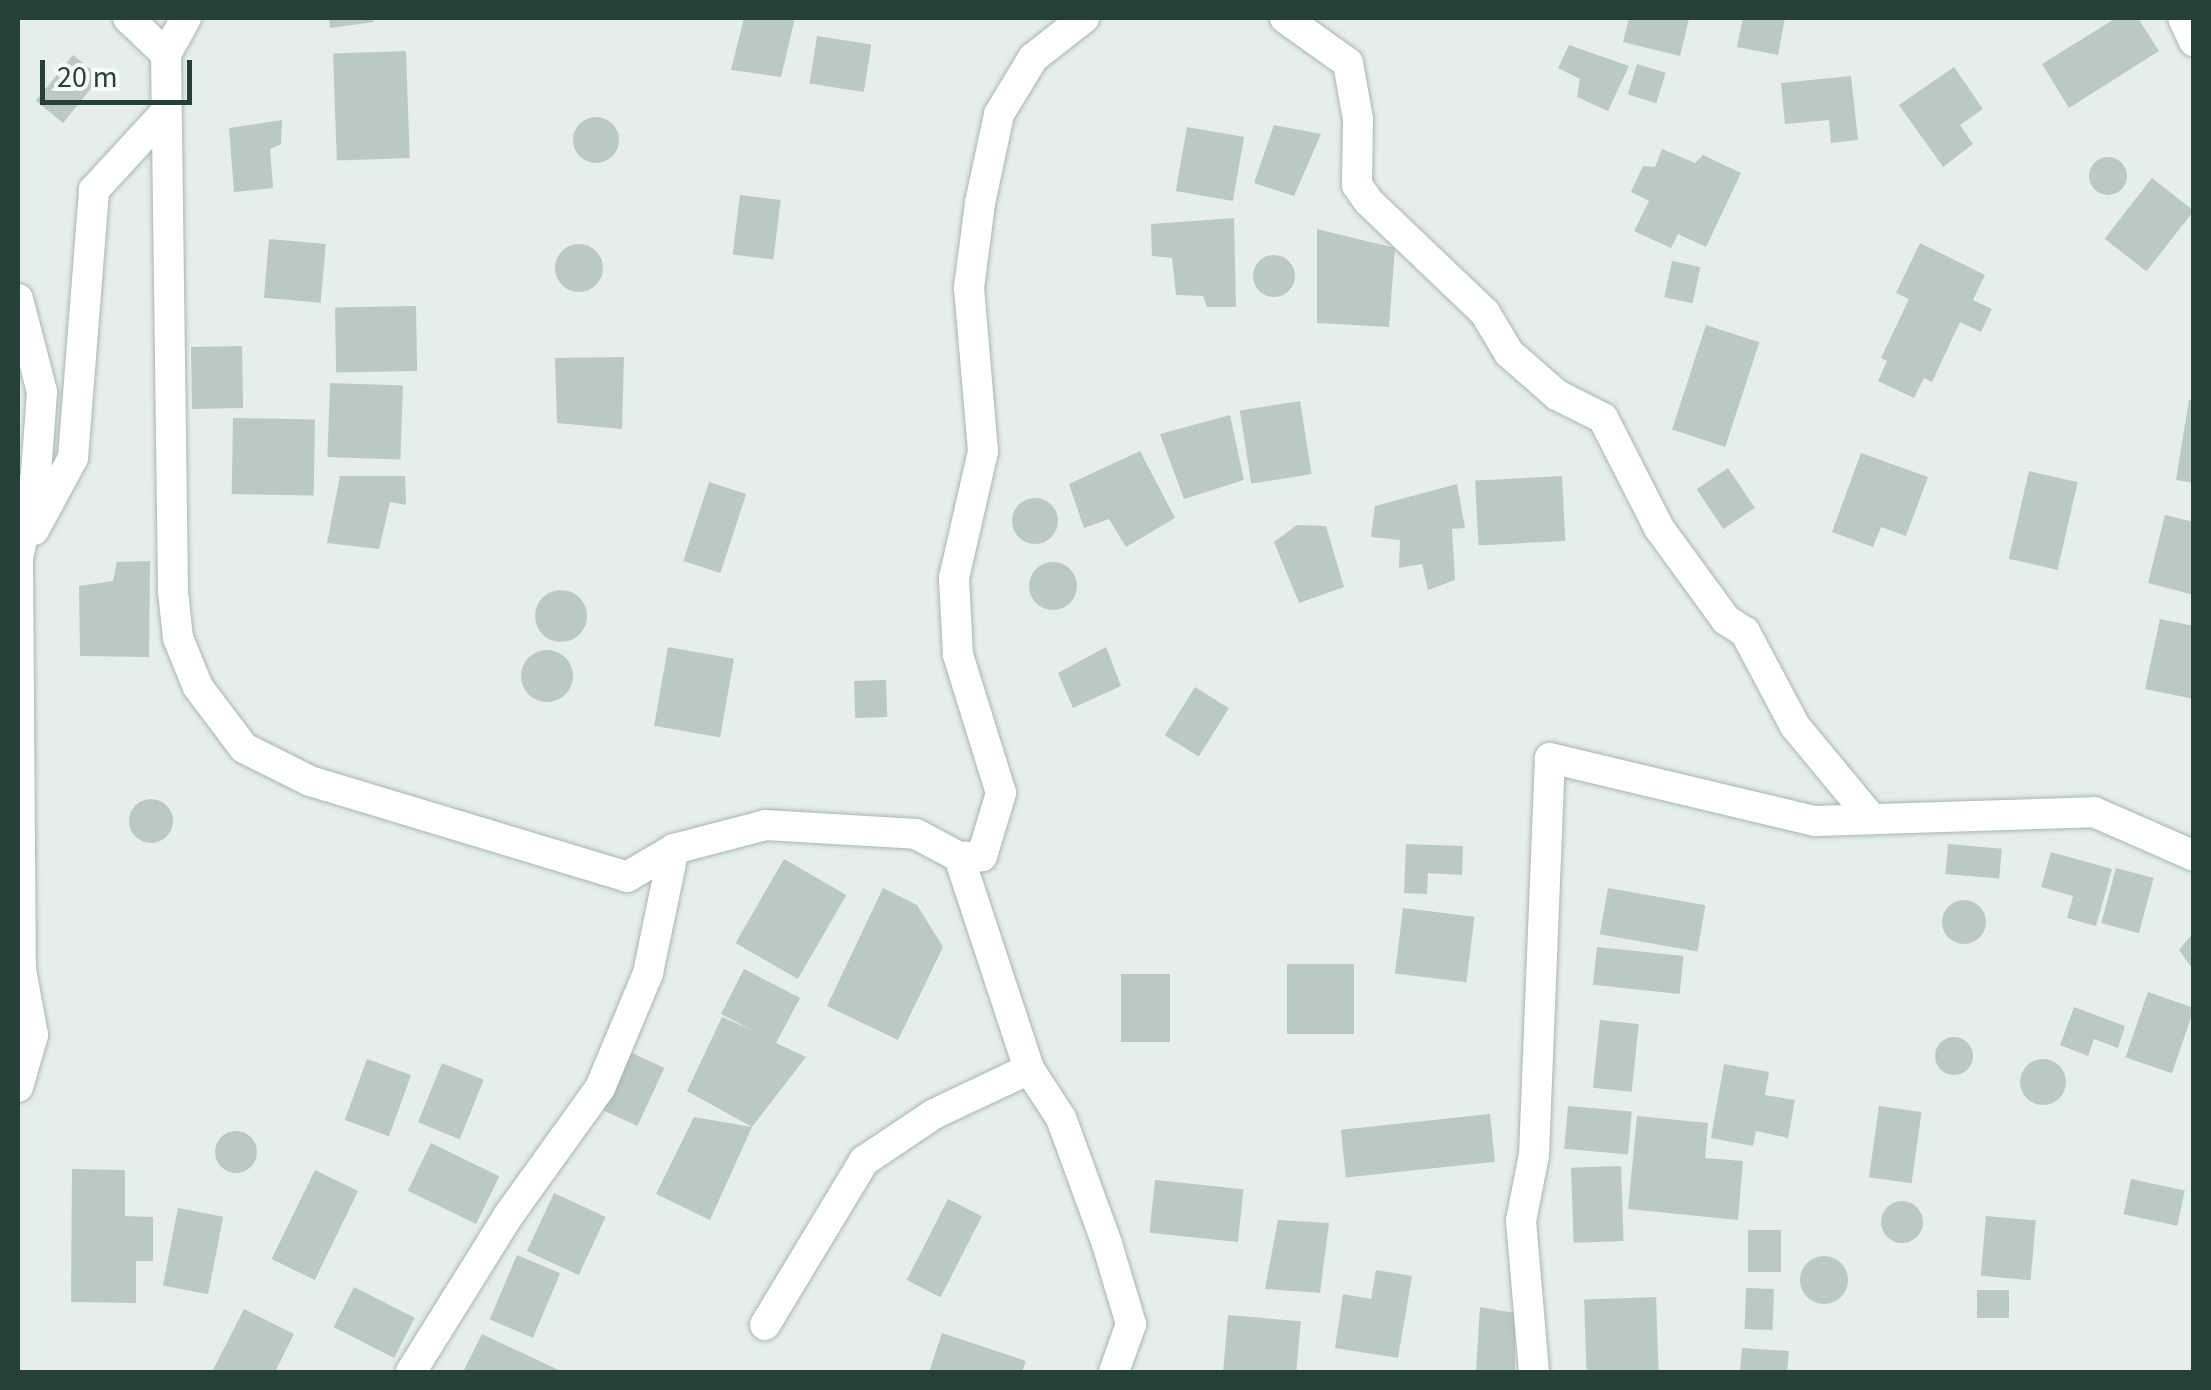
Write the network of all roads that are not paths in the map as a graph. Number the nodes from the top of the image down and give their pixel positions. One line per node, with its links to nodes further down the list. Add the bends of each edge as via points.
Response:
1 (128, 18): 7 (street)
2 (186, 18): 7 (street)
3 (1084, 18): 13 (street, via 1033,58 999,114 980,203 969,288 983,452 954,578 958,654 1002,793 982,856)
4 (1285, 18): 11 (street, via 1348,63 1358,119 1357,186 1485,313 1509,353 1557,395 1602,418 1659,528 1726,620 1745,632 1795,726)
5 (2183, 18): 6 (street)
6 (2194, 42)
7 (166, 54): 8 (street)
8 (164, 114): 10 (street, via 94,190 73,458); 12 (street, via 173,592 178,638 198,687 244,748 310,781 628,877)
9 (18, 299): 10 (street, via 42,392 36,474)
10 (18, 558): 16 (street, via 20,970 33,1034)
11 (1872, 819): 14 (street, via 2094,812); 20 (street, via 1815,821 1550,758 1534,1155 1521,1221)
12 (674, 849): 13 (street, via 766,824 916,834); 18 (street, via 648,973 600,1088 508,1216)
13 (959, 856): 15 (street)
14 (2194, 856)
15 (1029, 1069): 17 (street, via 934,1114 864,1161); 19 (street, via 1061,1118 1131,1324)
16 (18, 1087)
17 (765, 1325)
18 (411, 1372)
19 (1114, 1372)
20 (1534, 1372)

